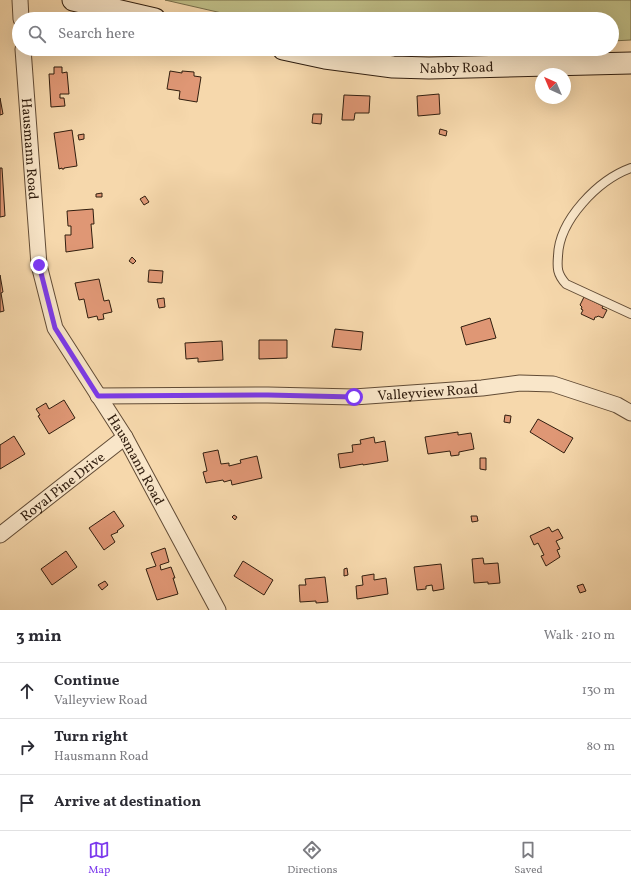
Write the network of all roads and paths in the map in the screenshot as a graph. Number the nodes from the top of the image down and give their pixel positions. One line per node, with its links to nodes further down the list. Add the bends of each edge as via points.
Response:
1 (20, 0): 3 (street)
2 (73, 0): 4 (main road)
3 (21, 12)
4 (124, 12)
5 (24, 56): 10 (street, Hausmann Road, via 39,265 55,328)
6 (317, 56): 7 (main road, Nabby Road, via 393,67 430,68)
7 (631, 62)
8 (631, 168): 9 (lane, via 604,183 586,199 568,221 558,246 557,267 560,277 566,284)
9 (631, 314)
10 (98, 396): 11 (street, Valleyview Road, via 354,397 520,383 553,384 617,405); 12 (street, Hausmann Road)
11 (631, 413)
12 (125, 437): 13 (street, Royal Pine Drive); 14 (street, Hausmann Road)
13 (0, 534)
14 (218, 610)

